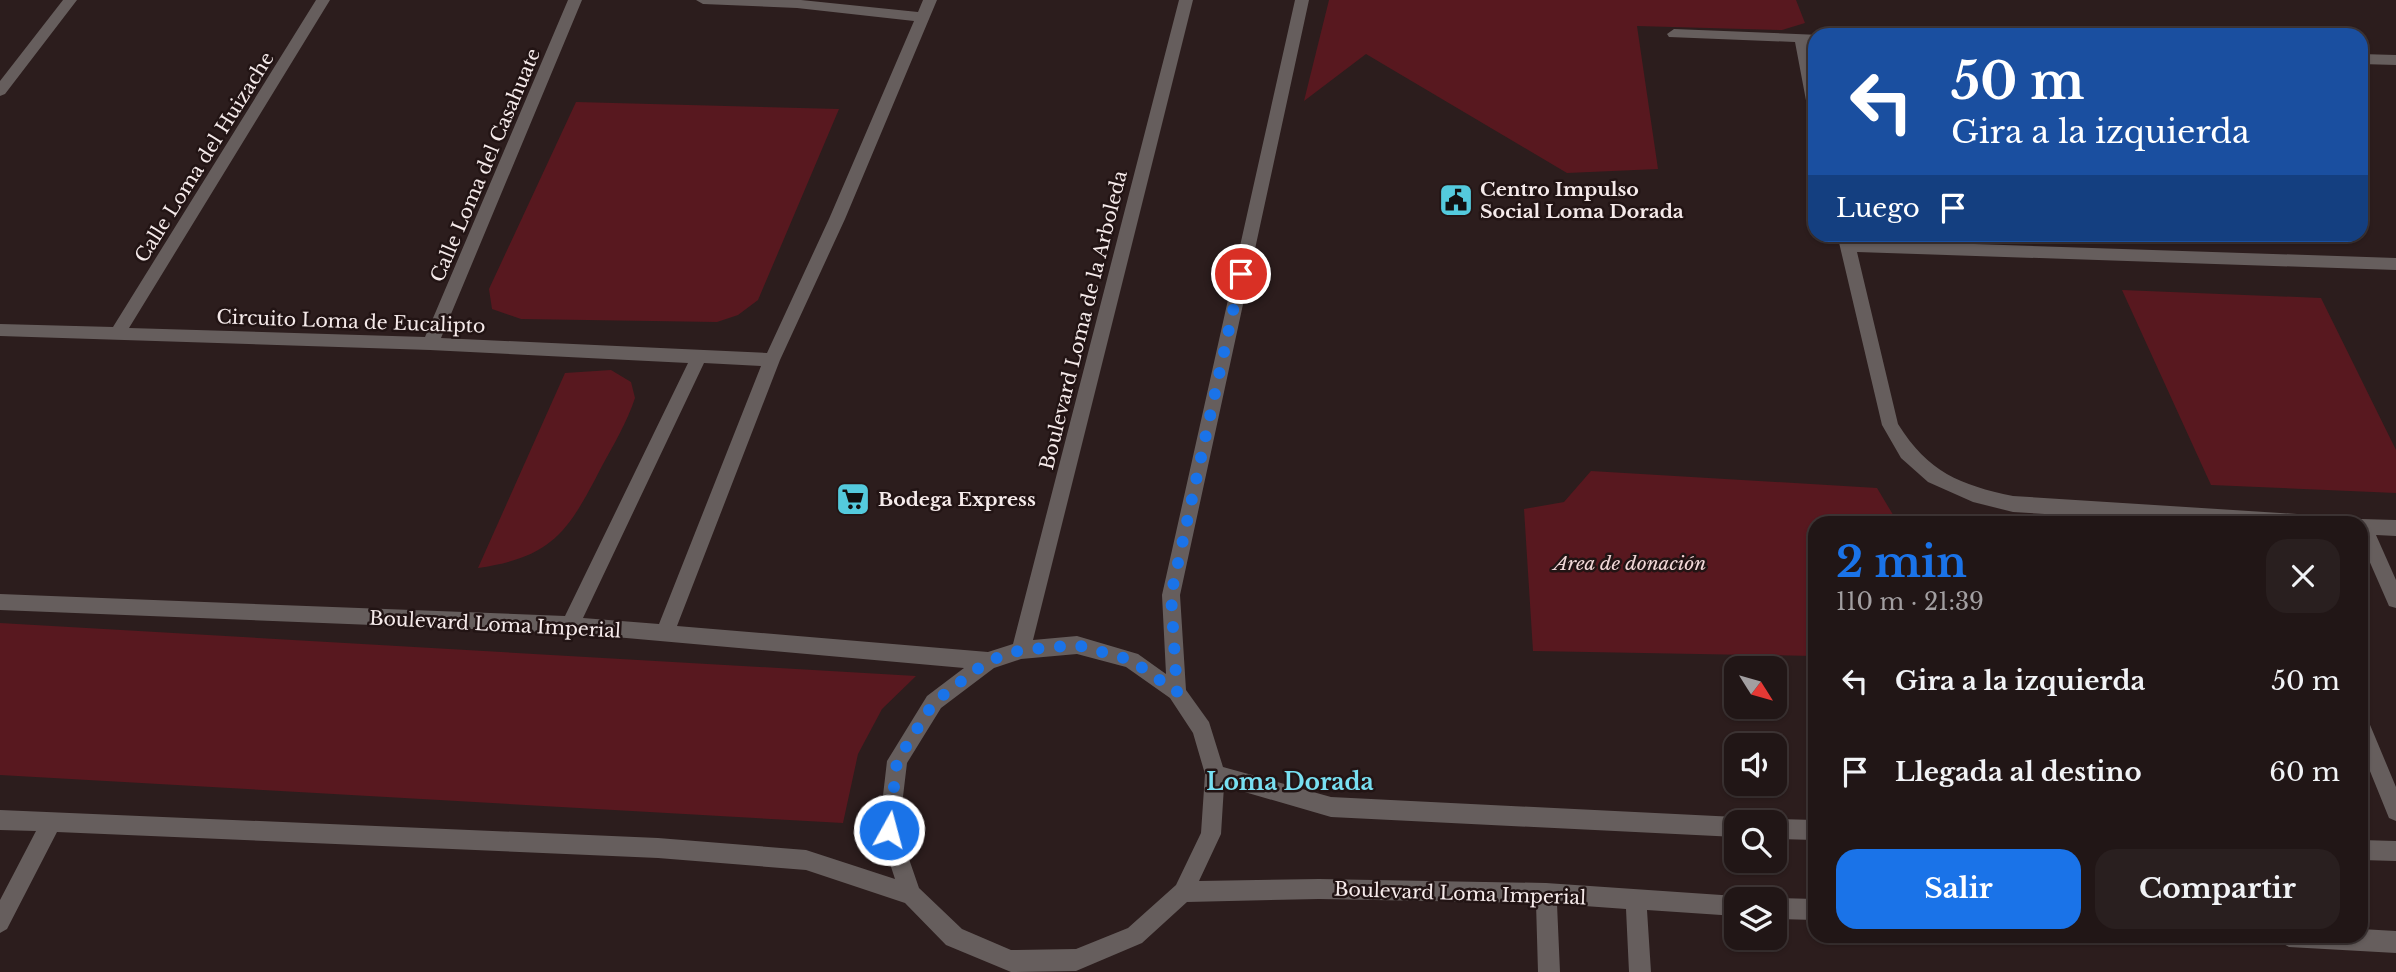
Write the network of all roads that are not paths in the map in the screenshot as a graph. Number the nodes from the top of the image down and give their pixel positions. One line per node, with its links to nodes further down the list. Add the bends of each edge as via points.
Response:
1 (71, 0): 13 (street)
2 (323, 0): 18 (street, Calle Loma del Huizache)
3 (575, 0): 19 (street, Calle Loma del Casahuate)
4 (703, 0): 8 (street)
5 (930, 0): 8 (street)
6 (1186, 0): 30 (street, Boulevard Loma de la Arboleda)
7 (1302, 0): 32 (street, via 1171,595)
8 (921, 17): 21 (street)
9 (1674, 34): 10 (street)
10 (1808, 38)
11 (2368, 59): 12 (street)
12 (2396, 60)
13 (0, 91)
14 (1847, 242): 22 (street, via 1890,425 1907,453 1934,477 1973,495 2014,504)
15 (1893, 242): 16 (street)
16 (2396, 264)
17 (0, 330): 18 (street, Circuito Loma de Eucalipto)
18 (117, 334): 19 (street, Circuito Loma de Eucalipto)
19 (430, 344): 20 (street, Circuito Loma de Eucalipto)
20 (700, 355): 21 (street, Circuito Loma de Eucalipto); 28 (street)
21 (772, 360): 29 (street)
22 (2189, 516)
23 (2368, 527): 24 (street)
24 (2396, 528)
25 (2368, 540): 26 (street)
26 (2396, 600)
27 (0, 602): 28 (street, Boulevard Loma Imperial)
28 (570, 625): 29 (street, Boulevard Loma Imperial)
29 (664, 634): 31 (street, Boulevard Loma Imperial)
30 (1021, 650): 31 (street); 32 (street, via 1077,645 1131,660)
31 (988, 661): 45 (street, via 934,702 897,761 889,830)
32 (1177, 692): 34 (street, via 1202,729)
33 (2368, 743): 35 (street)
34 (1215, 774): 38 (street, via 1331,807); 43 (street, via 1211,834)
35 (2396, 811)
36 (0, 820): 37 (street)
37 (52, 821): 45 (street, via 658,848 806,860); 50 (street)
38 (1724, 826)
39 (1787, 829): 40 (street)
40 (1808, 830)
41 (2368, 850): 42 (street)
42 (2396, 851)
43 (1183, 892): 44 (street, Boulevard Loma Imperial); 45 (street, via 1135,936 1063,961 1011,961 954,937)
44 (1546, 893): 46 (street, Boulevard Loma Imperial); 53 (street)
45 (911, 895)
46 (1636, 900): 47 (street, Boulevard Loma Imperial); 54 (street)
47 (1724, 905)
48 (1787, 909): 49 (street)
49 (1808, 910)
50 (0, 922)
51 (2368, 940): 52 (street)
52 (2396, 942)
53 (1549, 972)
54 (1640, 972)

